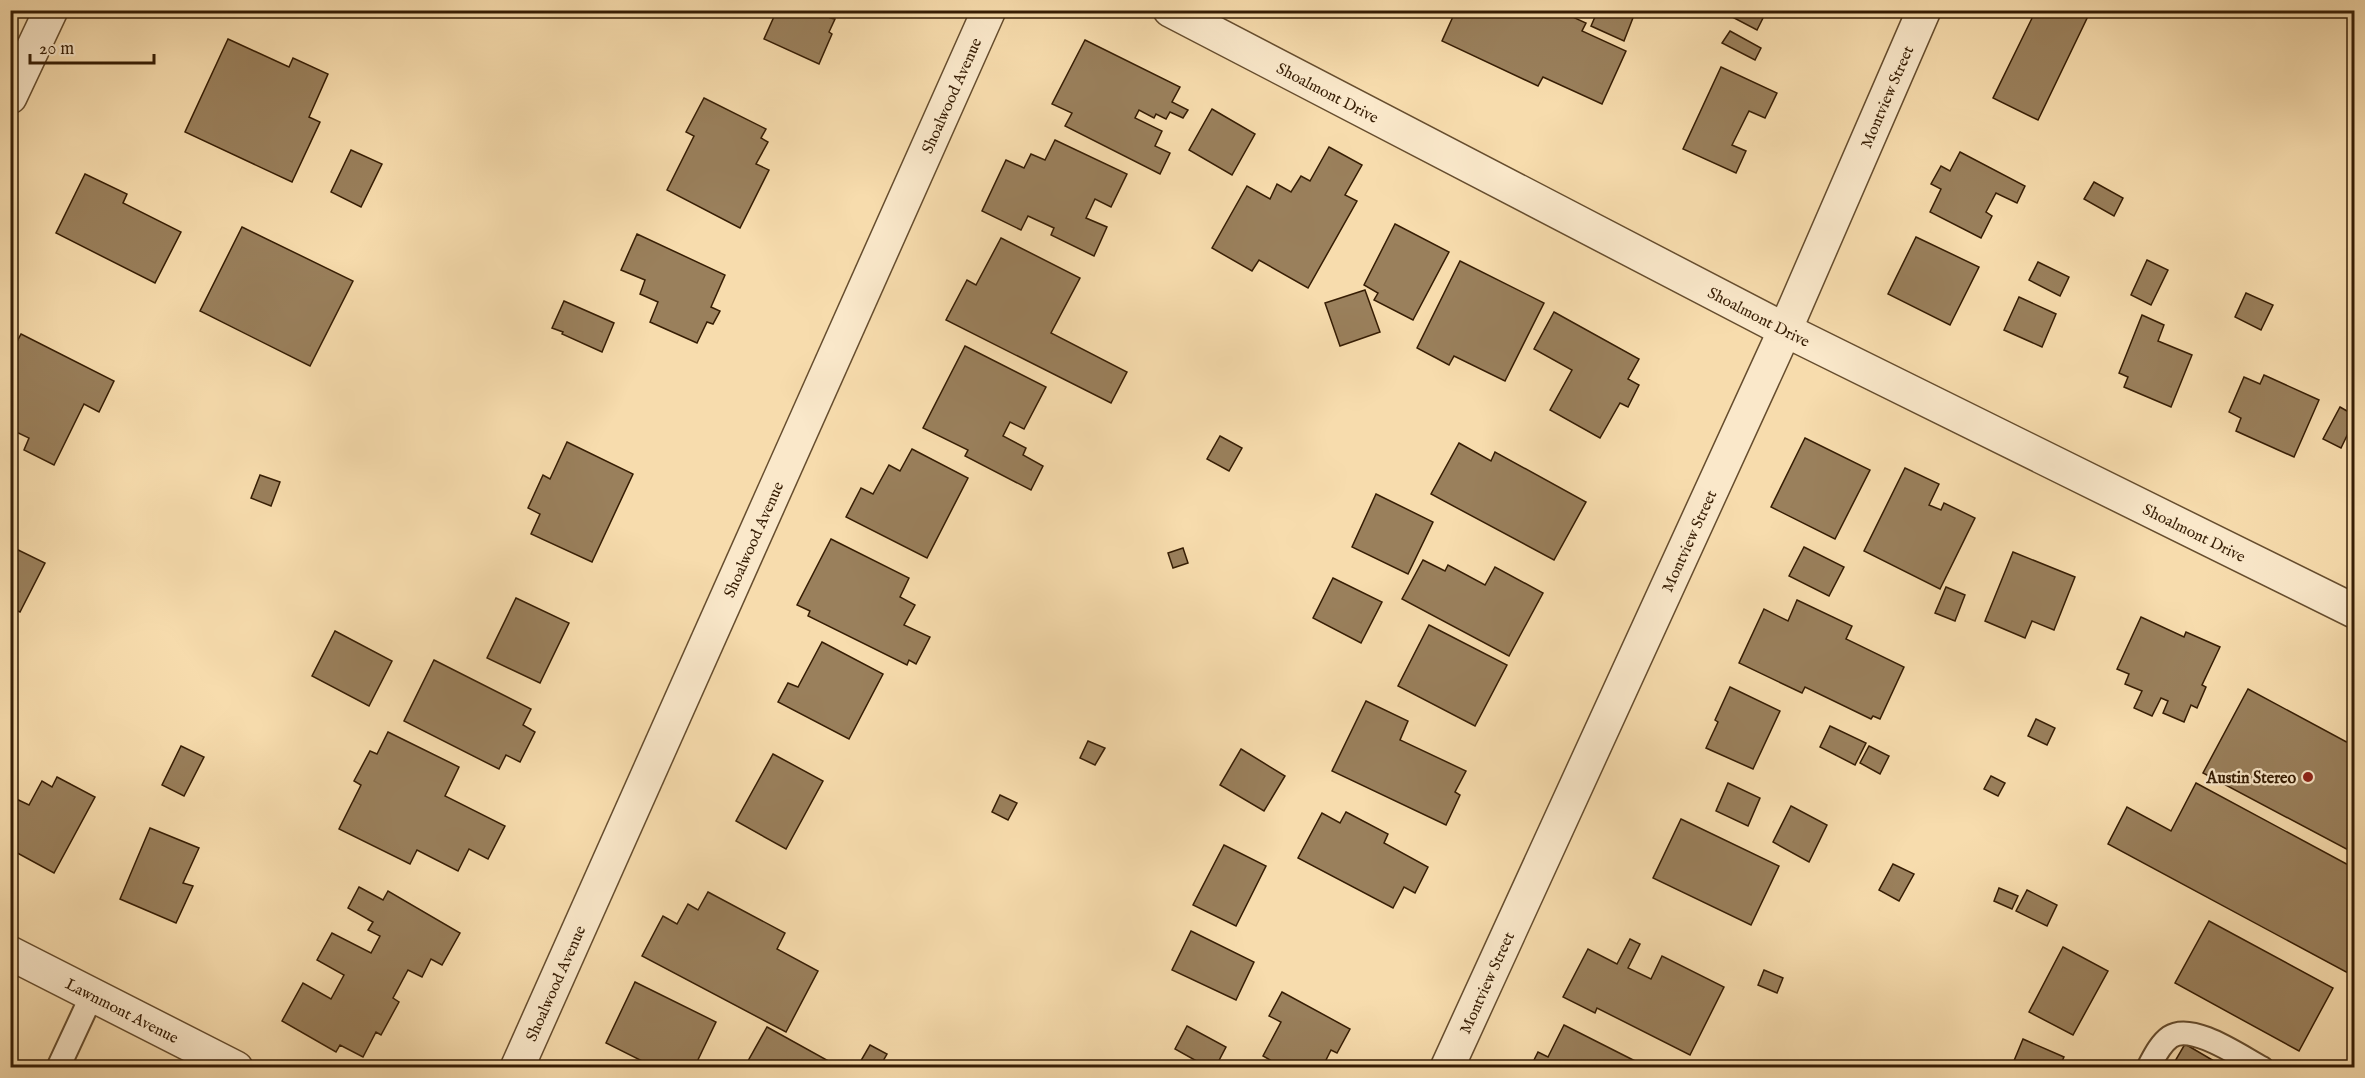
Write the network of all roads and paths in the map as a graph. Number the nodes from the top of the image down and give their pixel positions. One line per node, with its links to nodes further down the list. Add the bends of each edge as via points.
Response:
1 (51, 10): 5 (street)
2 (989, 10): 12 (street, Shoalwood Avenue)
3 (1170, 10): 6 (street, Shoalmont Drive)
4 (1924, 10): 6 (street, Montview Street)
5 (10, 97)
6 (1785, 330): 7 (street, Shoalmont Drive); 13 (street, Montview Street)
7 (2355, 611)
8 (10, 953): 9 (street, Lawnmont Avenue)
9 (92, 994): 10 (lane); 11 (street, Lawnmont Avenue)
10 (58, 1068)
11 (236, 1068)
12 (517, 1068)
13 (1447, 1068)
14 (2148, 1068): 15 (lane, via 2160,1047 2182,1032 2195,1033)
15 (2262, 1068)

